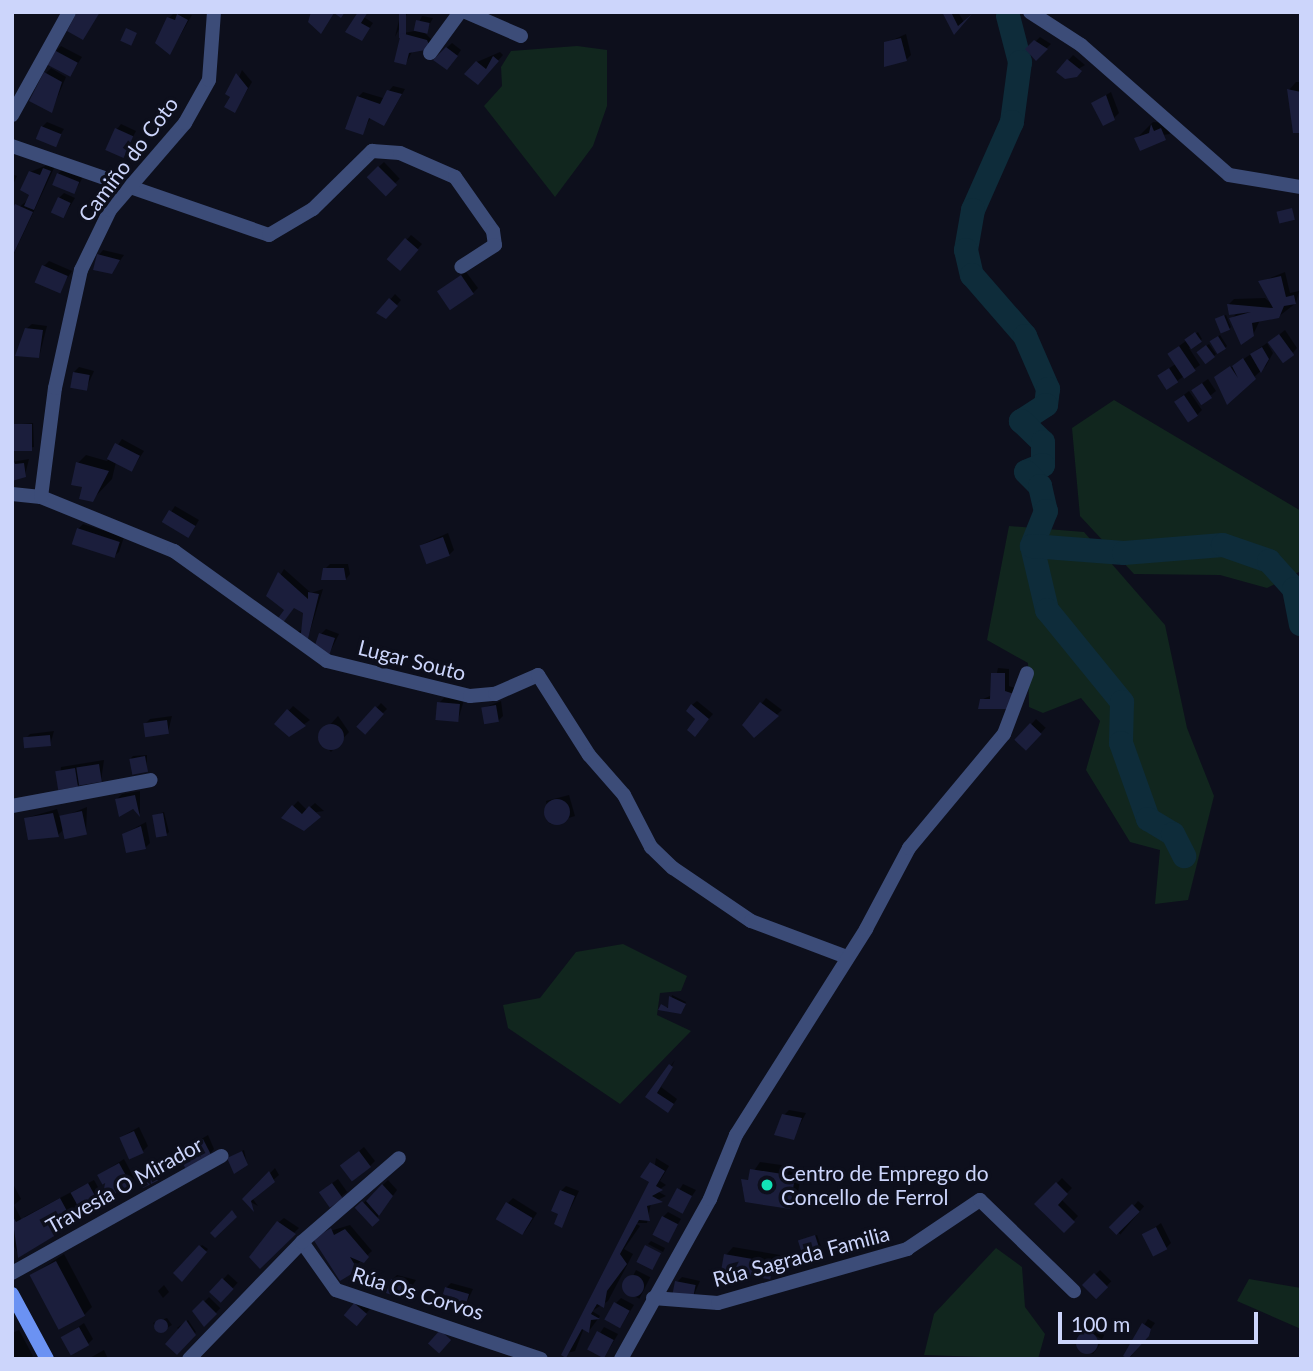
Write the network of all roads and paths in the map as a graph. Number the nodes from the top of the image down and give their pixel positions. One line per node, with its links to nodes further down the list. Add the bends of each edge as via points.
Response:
1 (69, 12): 8 (street)
2 (214, 12): 10 (street, Camiño do Coto, via 209,80 185,123)
3 (460, 12): 7 (street)
4 (466, 12): 6 (street)
5 (1030, 12): 11 (street, via 1081,45 1229,175)
6 (521, 36)
7 (430, 53)
8 (12, 115)
9 (12, 146): 10 (street)
10 (130, 186): 12 (street, via 269,235 313,209 372,150 400,153 455,177 493,231 495,245); 14 (street, Camiño do Coto, via 94,239 69,307)
11 (1301, 187)
12 (461, 267)
13 (12, 494): 14 (street, Lugar Souto)
14 (41, 497): 18 (street, Lugar Souto, via 174,551 327,661 470,696 495,694 538,675 589,755 624,795 650,847 751,921)
15 (1027, 673): 18 (street, via 1003,734 930,818)
16 (152, 780): 17 (street)
17 (12, 806)
18 (844, 956): 25 (street, via 736,1135 710,1199)
19 (221, 1156): 22 (street, Travesía O Mirador)
20 (399, 1158): 21 (street)
21 (302, 1242): 27 (street); 28 (street, Rúa Os Corvos, via 336,1290)
22 (12, 1273)
23 (1074, 1291): 25 (street, Rúa Sagrada Familia, via 980,1200 907,1249 718,1303)
24 (12, 1294): 26 (main road)
25 (653, 1298): 29 (street)
26 (47, 1359)
27 (189, 1359)
28 (541, 1359)
29 (621, 1359)

